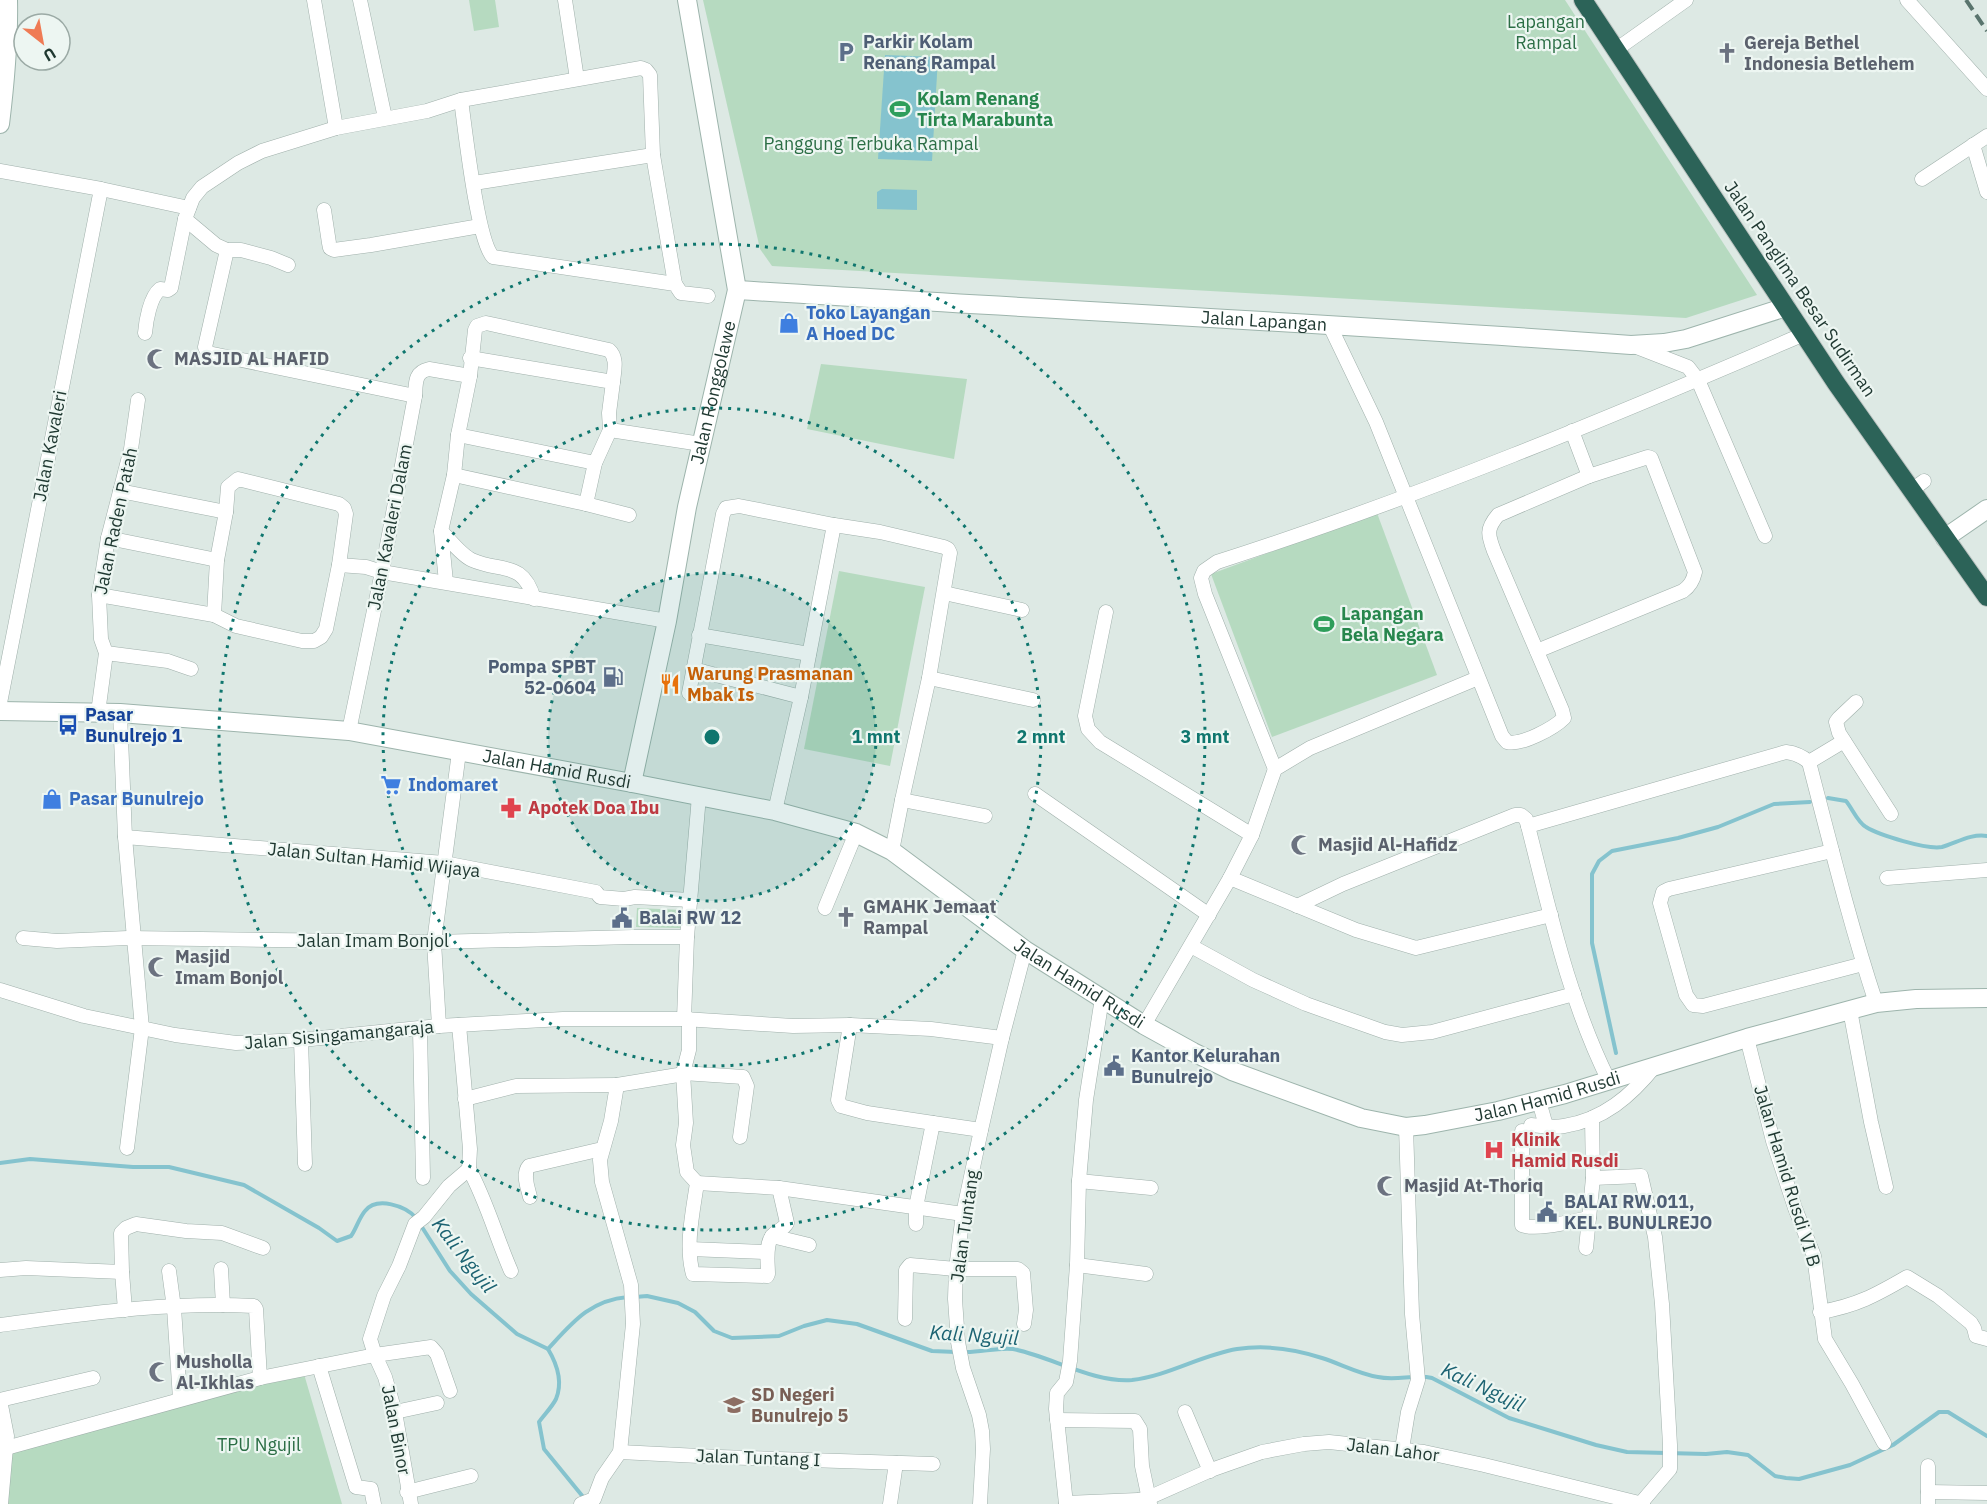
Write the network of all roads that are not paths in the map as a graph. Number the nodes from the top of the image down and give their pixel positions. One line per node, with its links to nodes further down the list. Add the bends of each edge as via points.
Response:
1 (8, 0): 9 (street)
2 (314, 0): 16 (street)
3 (360, 0): 14 (street)
4 (565, 0): 11 (street)
5 (687, 0): 31 (street, Jalan Ronggolawe)
6 (1583, 0): 10 (highway, Jalan Panglima Besar Sudirman)
7 (1686, 0): 10 (street)
8 (1906, 0): 12 (street)
9 (4, 34): 15 (street, via 6,75)
10 (1617, 49): 33 (highway, Jalan Panglima Besar Sudirman)
11 (577, 79): 13 (street); 19 (street, via 646,70 650,75)
12 (1987, 89)
13 (461, 99): 14 (street, via 427,111); 22 (street)
14 (385, 118): 16 (street)
15 (0, 124)
16 (336, 128): 26 (street, via 262,151 238,163 202,187)
17 (1987, 136): 18 (street)
18 (1973, 145): 21 (street); 24 (street)
19 (653, 155): 22 (street); 30 (street)
20 (0, 171): 23 (street)
21 (1923, 179)
22 (474, 183): 27 (street)
23 (101, 189): 26 (street); 86 (street, Jalan Kavaleri)
24 (1987, 192)
25 (324, 210): 27 (street, via 330,248 334,249)
26 (187, 214): 28 (street, via 216,245); 35 (street, via 171,288 155,293)
27 (480, 226): 30 (street, via 489,253 498,259)
28 (227, 250): 29 (street, via 241,250); 42 (street, via 205,347 208,353)
29 (288, 265)
30 (675, 284): 32 (street, via 681,293)
31 (736, 290): 34 (street, Jalan Lapangan); 47 (street, Jalan Ronggolawe)
32 (708, 296)
33 (1786, 308): 36 (highway, Jalan Panglima Besar Sudirman); 37 (street, Jalan Lapangan, via 1686,339)
34 (1329, 324): 37 (street, Jalan Lapangan); 52 (street, via 1376,422)
35 (146, 333)
36 (1804, 334): 40 (street); 61 (highway, Jalan Panglima Besar Sudirman, via 1918,486)
37 (1631, 345): 40 (street, via 1688,367)
38 (470, 358): 39 (street); 41 (street); 41 (street, via 475,330 486,323 609,350 615,359)
39 (470, 376): 42 (street, Jalan Kavaleri Dalam, via 423,370 417,376); 46 (street)
40 (1698, 380): 45 (street); 59 (street)
41 (613, 382): 44 (street)
42 (415, 396): 64 (street, Jalan Kavaleri Dalam)
43 (138, 400): 51 (street, Jalan Raden Patah)
44 (610, 430): 47 (street); 48 (street)
45 (1572, 431): 50 (street); 52 (street)
46 (458, 435): 48 (street); 49 (street)
47 (700, 444): 73 (street, Jalan Ronggolawe)
48 (596, 463): 53 (street)
49 (454, 475): 53 (street); 58 (street)
50 (1589, 476): 75 (street, via 1498,515 1490,525 1489,537); 75 (street, via 1651,458 1695,572 1694,579 1683,591)
51 (120, 491): 55 (street); 60 (street, Jalan Raden Patah)
52 (1406, 497): 81 (street); 94 (street, via 1217,562 1204,571 1201,578 1205,594)
53 (586, 504): 56 (street)
54 (1987, 509): 61 (street)
55 (226, 512): 62 (street); 63 (street, via 228,488 238,479 339,504 346,514)
56 (629, 515)
57 (834, 525): 66 (street, via 948,549); 74 (street, via 739,506 726,508); 77 (street)
58 (441, 531): 65 (street); 69 (street, via 470,559 518,572 531,587)
59 (1765, 536)
60 (108, 538): 62 (street); 67 (street, Jalan Raden Patah)
61 (1945, 538): 68 (highway, Jalan Panglima Besar Sudirman)
62 (217, 560): 72 (street)
63 (339, 565): 64 (street); 72 (street, via 326,629 314,641 236,626)
64 (382, 572): 65 (street); 90 (street, Jalan Kavaleri Dalam)
65 (446, 582): 69 (street)
66 (944, 593): 70 (street); 80 (street)
67 (99, 595): 72 (street); 76 (street, Jalan Raden Patah)
68 (1987, 597)
69 (534, 599): 73 (street)
70 (1022, 610)
71 (1106, 612): 104 (street, via 1085,716 1088,729 1101,742)
72 (214, 615)
73 (667, 621): 95 (street, Jalan Ronggolawe)
74 (699, 634): 77 (street); 79 (street)
75 (1537, 651): 81 (street, via 1564,718 1538,734 1512,744 1506,742)
76 (105, 653): 78 (street, via 168,661); 88 (street, Jalan Raden Patah)
77 (809, 654): 83 (street)
78 (191, 669)
79 (693, 669): 82 (street); 83 (street)
80 (929, 678): 84 (street); 98 (street)
81 (1478, 678): 94 (street, via 1310,748)
82 (688, 693)
83 (801, 697): 99 (street)
84 (1033, 700)
85 (1856, 702): 91 (street, via 1836,722)
86 (0, 704)
87 (0, 711): 88 (street, Jalan Hamid Rusdi)
88 (98, 712): 89 (street, Jalan Hamid Rusdi)
89 (120, 713): 90 (street, Jalan Hamid Rusdi); 105 (street)
90 (349, 731): 92 (street, Jalan Hamid Rusdi)
91 (1844, 741): 93 (street); 100 (street)
92 (459, 752): 95 (street, Jalan Hamid Rusdi); 108 (street)
93 (1809, 762): 102 (street, via 1786,752); 107 (street)
94 (1275, 769): 104 (street)
95 (633, 783): 97 (street, Jalan Hamid Rusdi)
96 (1035, 794): 115 (street)
97 (699, 796): 99 (street, Jalan Hamid Rusdi); 112 (street)
98 (902, 800): 101 (street); 106 (street)
99 (775, 811): 103 (street, Jalan Hamid Rusdi)
100 (1891, 814)
101 (985, 816)
102 (1528, 826): 113 (street, via 1526,819 1515,815); 116 (street)
103 (856, 833): 106 (street, Jalan Hamid Rusdi); 114 (street)
104 (1252, 835): 110 (street)
105 (125, 837): 108 (street, Jalan Sultan Hamid Wijaya); 119 (street)
106 (892, 851): 122 (street, Jalan Hamid Rusdi)
107 (1832, 851): 123 (street); 123 (street, via 1669,889 1663,892 1660,903 1686,995 1698,1007)
108 (444, 863): 112 (street, Jalan Sultan Hamid Wijaya, via 596,892 600,897); 120 (street)
109 (1987, 870): 111 (street)
110 (1230, 878): 113 (street); 115 (street)
111 (1887, 878)
112 (690, 900): 117 (street)
113 (1297, 906): 116 (street, via 1416,948)
114 (825, 908)
115 (1209, 915): 121 (street)
116 (1551, 915): 125 (street)
117 (687, 937): 120 (street, Jalan Imam Bonjol); 130 (street)
118 (23, 938): 119 (street, Jalan Imam Bonjol)
119 (135, 939): 120 (street, Jalan Imam Bonjol); 135 (street)
120 (434, 942): 134 (street)
121 (1191, 946): 125 (street, via 1306,1004 1401,1035 1432,1032); 133 (street)
122 (1025, 950): 126 (street, Jalan Hamid Rusdi); 137 (street, Jalan Tuntang)
123 (1863, 964): 128 (street)
124 (0, 990): 135 (street, Jalan Sisingamangaraja, via 84,1016)
125 (1574, 994): 142 (street)
126 (1102, 998): 133 (street, Jalan Hamid Rusdi); 158 (street, via 1086,1100)
127 (1987, 998): 128 (street, Jalan Hamid Rusdi)
128 (1876, 1003): 129 (street, Jalan Hamid Rusdi)
129 (1850, 1010): 138 (street, Jalan Hamid Rusdi); 160 (street)
130 (687, 1019): 131 (street, Jalan Sisingamangaraja, via 563,1019); 132 (street, Jalan Sisingamangaraja, via 793,1026); 141 (street, via 689,1050)
131 (459, 1025): 134 (street, Jalan Sisingamangaraja); 144 (street)
132 (850, 1025): 137 (street, Jalan Sisingamangaraja); 147 (street, via 838,1100 841,1106)
133 (1143, 1025): 149 (street, Jalan Hamid Rusdi, via 1232,1071 1360,1118)
134 (439, 1026): 136 (street, Jalan Sisingamangaraja)
135 (142, 1028): 139 (street, Jalan Sisingamangaraja, via 236,1043); 152 (street)
136 (420, 1029): 139 (street, Jalan Sisingamangaraja); 156 (street)
137 (1002, 1038): 150 (street, Jalan Tuntang)
138 (1748, 1038): 140 (street, Jalan Hamid Rusdi); 185 (street, Jalan Hamid Rusdi VI B, via 1773,1141 1814,1256)
139 (301, 1040): 154 (street)
140 (1655, 1066): 142 (street, Jalan Hamid Rusdi); 146 (street, via 1636,1089)
141 (683, 1073): 143 (street); 151 (street, via 743,1077 747,1086); 159 (street, via 684,1161 687,1172)
142 (1609, 1081): 145 (street, Jalan Hamid Rusdi)
143 (617, 1085): 144 (street, via 516,1086); 153 (street)
144 (465, 1099): 155 (street)
145 (1539, 1101): 148 (street); 149 (street, Jalan Hamid Rusdi)
146 (1592, 1118): 148 (street); 157 (street)
147 (933, 1123): 150 (street); 164 (street)
148 (1546, 1126): 166 (street, via 1526,1128 1522,1225)
149 (1406, 1127): 202 (street, via 1418,1374)
150 (981, 1130): 165 (street, Jalan Tuntang)
151 (740, 1137)
152 (127, 1148)
153 (602, 1149): 163 (street, via 530,1166 526,1169); 204 (street, via 602,1182 631,1285 633,1324)
154 (305, 1164)
155 (470, 1169): 179 (street); 190 (street, Jalan Binor, via 449,1186 419,1221 372,1329 370,1339)
156 (423, 1178)
157 (1593, 1178): 166 (street); 220 (street, via 1641,1176 1655,1238 1670,1469)
158 (1079, 1181): 162 (street); 174 (street)
159 (697, 1183): 161 (street); 172 (street)
160 (1886, 1187)
161 (779, 1188): 164 (street); 168 (street, via 787,1218 784,1228)
162 (1151, 1188)
163 (530, 1197)
164 (916, 1207): 165 (street); 167 (street)
165 (963, 1214): 176 (street, Jalan Tuntang)
166 (1589, 1218): 171 (street)
167 (916, 1224)
168 (772, 1236): 169 (street); 173 (street)
169 (809, 1245)
170 (263, 1248): 180 (street, via 222,1233 136,1224 121,1233)
171 (1586, 1248)
172 (690, 1249): 173 (street); 173 (street, via 694,1275 764,1277 768,1274)
173 (767, 1252)
174 (1077, 1265): 181 (street); 200 (street, via 1070,1361 1066,1382 1057,1394)
175 (221, 1269): 182 (street)
176 (956, 1269): 186 (street, via 910,1265 906,1268); 187 (street, via 1021,1270); 219 (street, Jalan Tuntang, via 957,1342 982,1431)
177 (0, 1270): 180 (street)
178 (169, 1271): 183 (street)
179 (511, 1271)
180 (122, 1272): 184 (street)
181 (1146, 1274)
182 (223, 1305): 183 (street); 193 (street, via 256,1309)
183 (174, 1308): 184 (street); 195 (street)
184 (125, 1310): 188 (street)
185 (1820, 1312): 189 (street, via 1867,1299 1907,1277 1971,1323 1976,1336); 201 (street, Jalan Hamid Rusdi VI B, via 1825,1339)
186 (905, 1318)
187 (1024, 1324)
188 (0, 1325)
189 (1987, 1339)
190 (375, 1355): 191 (street); 194 (street, via 430,1347 437,1354); 198 (street, Jalan Binor)
191 (319, 1366): 193 (street); 217 (street, via 356,1487 370,1489)
192 (93, 1378): 196 (street)
193 (260, 1378): 195 (street)
194 (450, 1390)
195 (180, 1399): 203 (street)
196 (0, 1400): 203 (street, via 6,1423)
197 (437, 1403): 198 (street)
198 (395, 1412): 211 (street, Jalan Binor)
199 (1185, 1412): 208 (street)
200 (1058, 1420): 213 (street, via 1138,1423); 215 (street)
201 (1884, 1443)
202 (1402, 1449): 208 (street, Jalan Lahor, via 1329,1442 1304,1444 1262,1452); 220 (street, Jalan Lahor)
203 (4, 1452): 216 (street)
204 (620, 1452): 205 (street, Jalan Tuntang I); 214 (street)
205 (896, 1463): 206 (street, Jalan Tuntang I); 218 (street)
206 (933, 1464)
207 (1928, 1466): 212 (street)
208 (1210, 1471): 213 (street, Jalan Lahor)
209 (471, 1476): 211 (street)
210 (1987, 1493): 212 (street)
211 (409, 1498)
212 (1928, 1498)
213 (1149, 1501): 215 (street)
214 (588, 1502)
215 (1066, 1503)
216 (1, 1504)
217 (374, 1504)
218 (890, 1504)
219 (980, 1504)
220 (1642, 1504)

